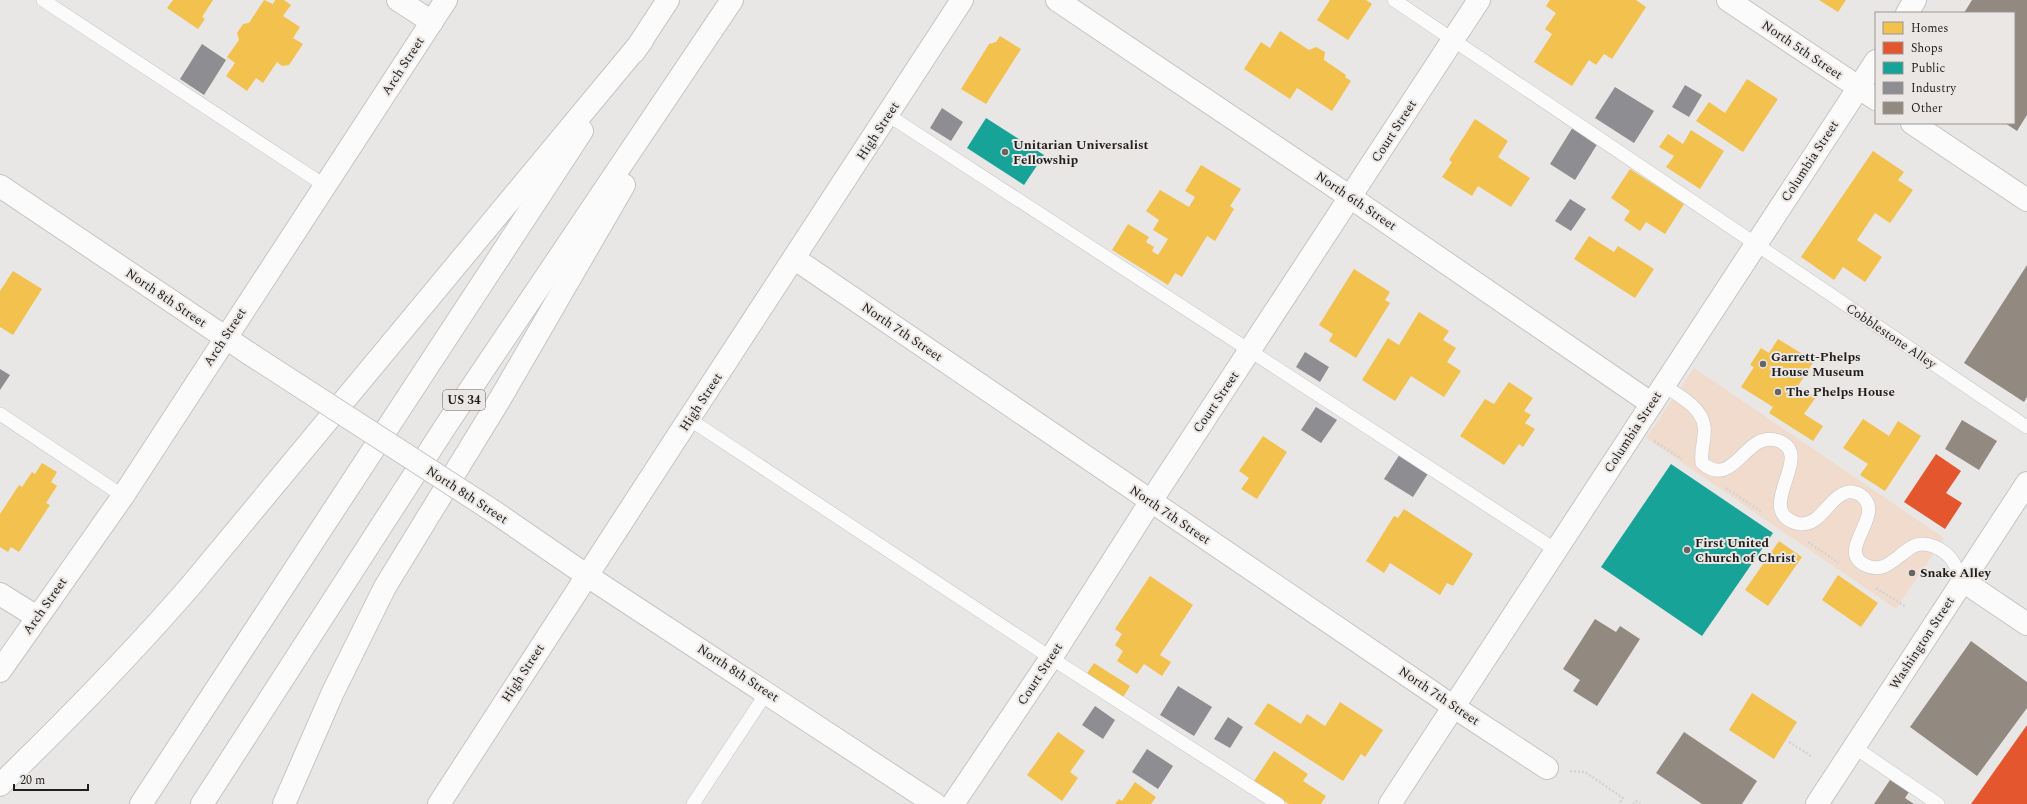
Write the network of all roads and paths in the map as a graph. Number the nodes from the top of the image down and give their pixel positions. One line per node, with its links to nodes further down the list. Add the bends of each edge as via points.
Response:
1 (43, 0): 22 (lane)
2 (398, 0): 13 (main road)
3 (446, 0): 13 (main road, Arch Street)
4 (668, 0): 15 (main road)
5 (962, 0): 19 (main road, High Street)
6 (1058, 0): 23 (main road, North 6th Street)
7 (1394, 0): 14 (lane, Cobblestone Alley)
8 (1479, 0): 14 (main road, Court Street)
9 (1728, 0): 17 (main road, North 5th Street)
10 (1915, 0): 12 (main road)
11 (726, 8): 53 (main road, US 34, via 448,424); 54 (main road, via 500,399 385,586 333,692)
12 (1908, 12)
13 (432, 22): 22 (main road, Arch Street)
14 (1454, 40): 23 (main road, Court Street); 25 (lane, Cobblestone Alley)
15 (642, 41): 51 (main road, via 137,648); 52 (main road)
16 (1875, 62): 17 (main road, Columbia Street)
17 (1858, 87): 18 (main road, North 5th Street); 25 (main road, Columbia Street)
18 (1875, 98)
19 (888, 115): 26 (main road, High Street); 28 (lane)
20 (1913, 124): 24 (main road)
21 (0, 186): 27 (main road, North 8th Street)
22 (324, 186): 27 (main road, Arch Street)
23 (1350, 196): 28 (main road, Court Street); 30 (main road, North 6th Street)
24 (2027, 200)
25 (1756, 243): 29 (main road, Columbia Street); 33 (lane, Cobblestone Alley)
26 (795, 259): 32 (main road, High Street); 36 (main road, North 7th Street)
27 (224, 338): 35 (main road, Arch Street); 38 (main road, North 8th Street, bridge, via 494,511)
28 (1250, 351): 36 (main road, Court Street); 37 (lane)
29 (1663, 385): 30 (main road, Columbia Street); 39 (lane, via 1700,414 1704,426 1700,452 1702,463 1709,469 1718,472 1728,468 1753,445 1762,441 1781,441 1788,447 1792,456 1779,502 1782,512 1788,518 1804,524 1812,521 1842,493 1862,495 1868,502 1870,512 1855,546 1856,556 1861,563 1869,567 1888,566 1913,546 1934,546 1944,551 1952,560)
30 (1652, 404): 37 (main road, Columbia Street)
31 (0, 414): 35 (lane)
32 (689, 419): 38 (main road, High Street); 43 (lane)
33 (2027, 427)
34 (2027, 483): 39 (main road, Washington Street)
35 (123, 496): 41 (main road, Arch Street)
36 (1151, 502): 43 (main road, Court Street); 46 (main road, North 7th Street)
37 (1556, 550): 46 (main road, Columbia Street)
38 (586, 575): 45 (main road, North 8th Street); 55 (main road, High Street)
39 (1963, 581): 42 (main road); 48 (main road, Washington Street)
40 (0, 594): 41 (main road)
41 (37, 617): 44 (main road, Arch Street)
42 (2027, 624)
43 (1051, 658): 58 (main road, Court Street); 59 (lane)
44 (0, 670)
45 (767, 692): 56 (lane); 57 (main road, North 8th Street)
46 (1454, 707): 50 (main road, North 7th Street); 60 (main road, Columbia Street)
47 (1789, 742): 49 (path)
48 (1854, 747): 64 (main road, Washington Street); 65 (lane)
49 (1811, 756)
50 (1547, 768): 61 (path, via 1585,772 1624,798)
51 (0, 785)
52 (141, 804)
53 (202, 804)
54 (284, 804)
55 (439, 804)
56 (693, 804)
57 (935, 804)
58 (953, 804)
59 (1278, 804)
60 (1390, 804)
61 (1620, 804)
62 (1633, 804): 63 (path, via 1636,800)
63 (1640, 804)
64 (1817, 804)
65 (1938, 804)

